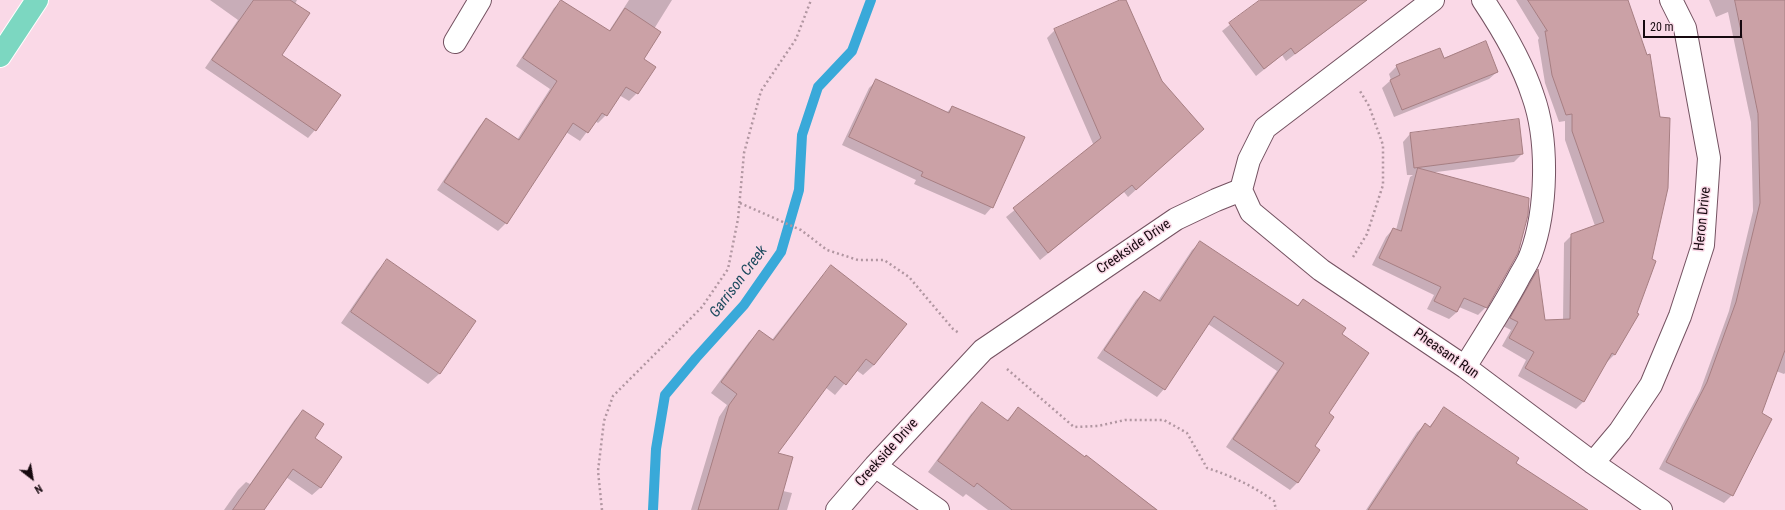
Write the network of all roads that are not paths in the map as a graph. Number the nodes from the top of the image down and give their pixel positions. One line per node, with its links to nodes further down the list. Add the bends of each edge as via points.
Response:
1 (37, 0): 7 (main road)
2 (480, 0): 6 (street)
3 (1433, 0): 8 (street, via 1265,128 1250,160)
4 (1483, 0): 9 (street, via 1513,49 1534,97 1541,133 1544,171 1541,213 1531,255 1503,308)
5 (1671, 0): 10 (street, Heron Drive, via 1685,28 1709,158 1703,245 1680,316 1651,385 1620,431)
6 (455, 42)
7 (0, 56)
8 (1241, 190): 9 (street, Pheasant Run, via 1251,212 1322,270); 11 (street, Creekside Drive, via 1176,219 983,350)
9 (1465, 366): 10 (street, Pheasant Run)
10 (1593, 463): 14 (street, Pheasant Run)
11 (875, 466): 12 (street, Creekside Drive); 13 (street)
12 (837, 510)
13 (938, 510)
14 (1661, 510)

